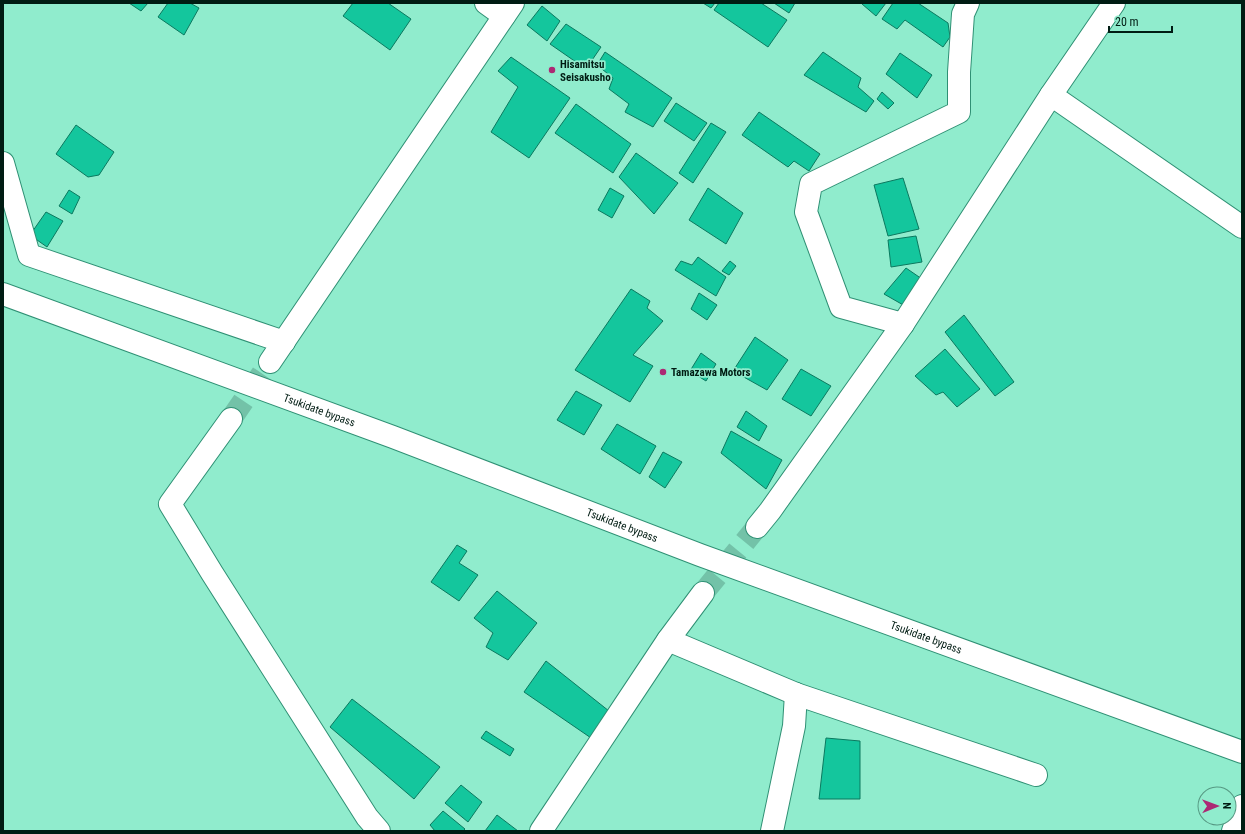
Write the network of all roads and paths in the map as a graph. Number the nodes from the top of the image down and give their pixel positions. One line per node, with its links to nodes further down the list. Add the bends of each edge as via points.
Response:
1 (486, 3): 4 (main road)
2 (968, 3): 9 (main road, via 963,14 959,112 811,184 806,212 841,307)
3 (1114, 3): 5 (main road)
4 (508, 9): 10 (main road)
5 (1051, 95): 7 (main road); 9 (main road)
6 (3, 163): 10 (main road, via 29,255)
7 (1242, 227)
8 (3, 294): 17 (main road, Tsukidate bypass, via 393,437 700,555)
9 (903, 324): 13 (main road)
10 (284, 342): 11 (main road)
11 (270, 362)
12 (231, 418): 20 (main road, via 170,504 367,817)
13 (758, 527)
14 (703, 593): 15 (main road)
15 (668, 640): 16 (main road); 21 (main road)
16 (796, 694): 18 (main road); 22 (main road, via 794,726)
17 (1242, 752)
18 (1036, 775)
19 (1242, 806): 23 (main road)
20 (379, 831)
21 (541, 831)
22 (772, 831)
23 (1233, 831)

